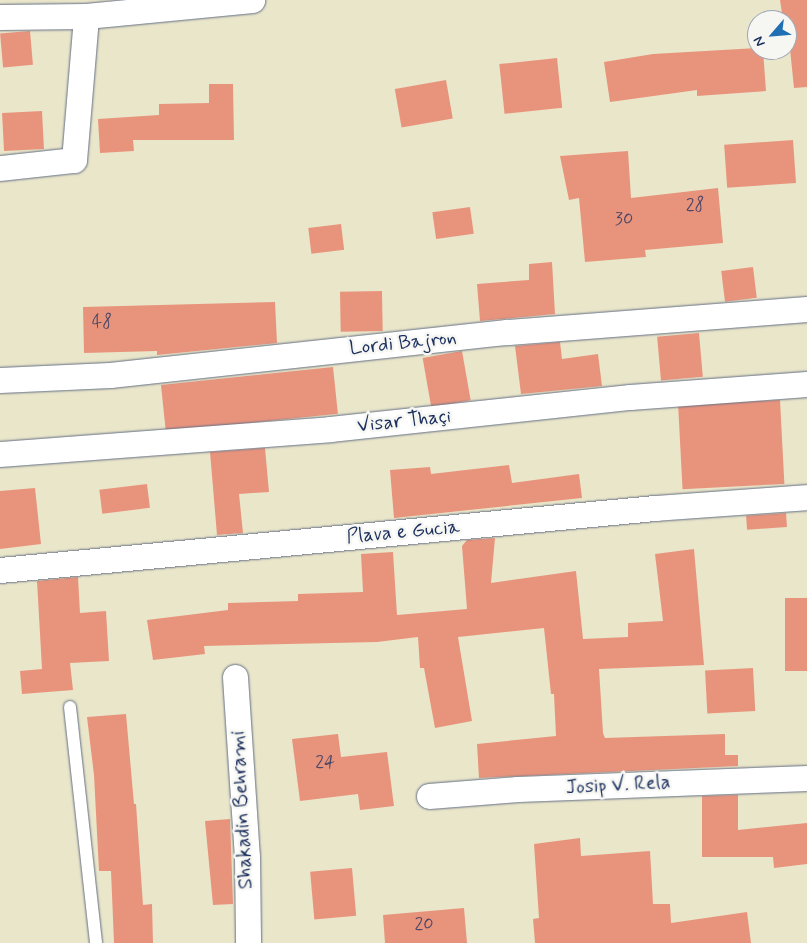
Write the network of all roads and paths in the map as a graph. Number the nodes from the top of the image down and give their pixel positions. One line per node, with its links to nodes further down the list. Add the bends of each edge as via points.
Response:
1 (252, 0): 2 (street)
2 (86, 16): 3 (street); 4 (street, via 74,160)
3 (0, 18)
4 (0, 168)
5 (807, 309): 6 (street, Lordi Bajron, via 508,332 110,374)
6 (0, 380)
7 (807, 384): 8 (street, Visar Thaçi, via 630,398 330,429)
8 (0, 454)
9 (807, 497): 10 (street, Plava e Gucia, via 655,508)
10 (0, 570)
11 (235, 677): 16 (street, Shakadin Behrami, via 247,856)
12 (70, 707): 15 (lane)
13 (807, 778): 14 (street, Josip V. Rela, via 518,789)
14 (429, 796)
15 (96, 943)
16 (248, 943)

